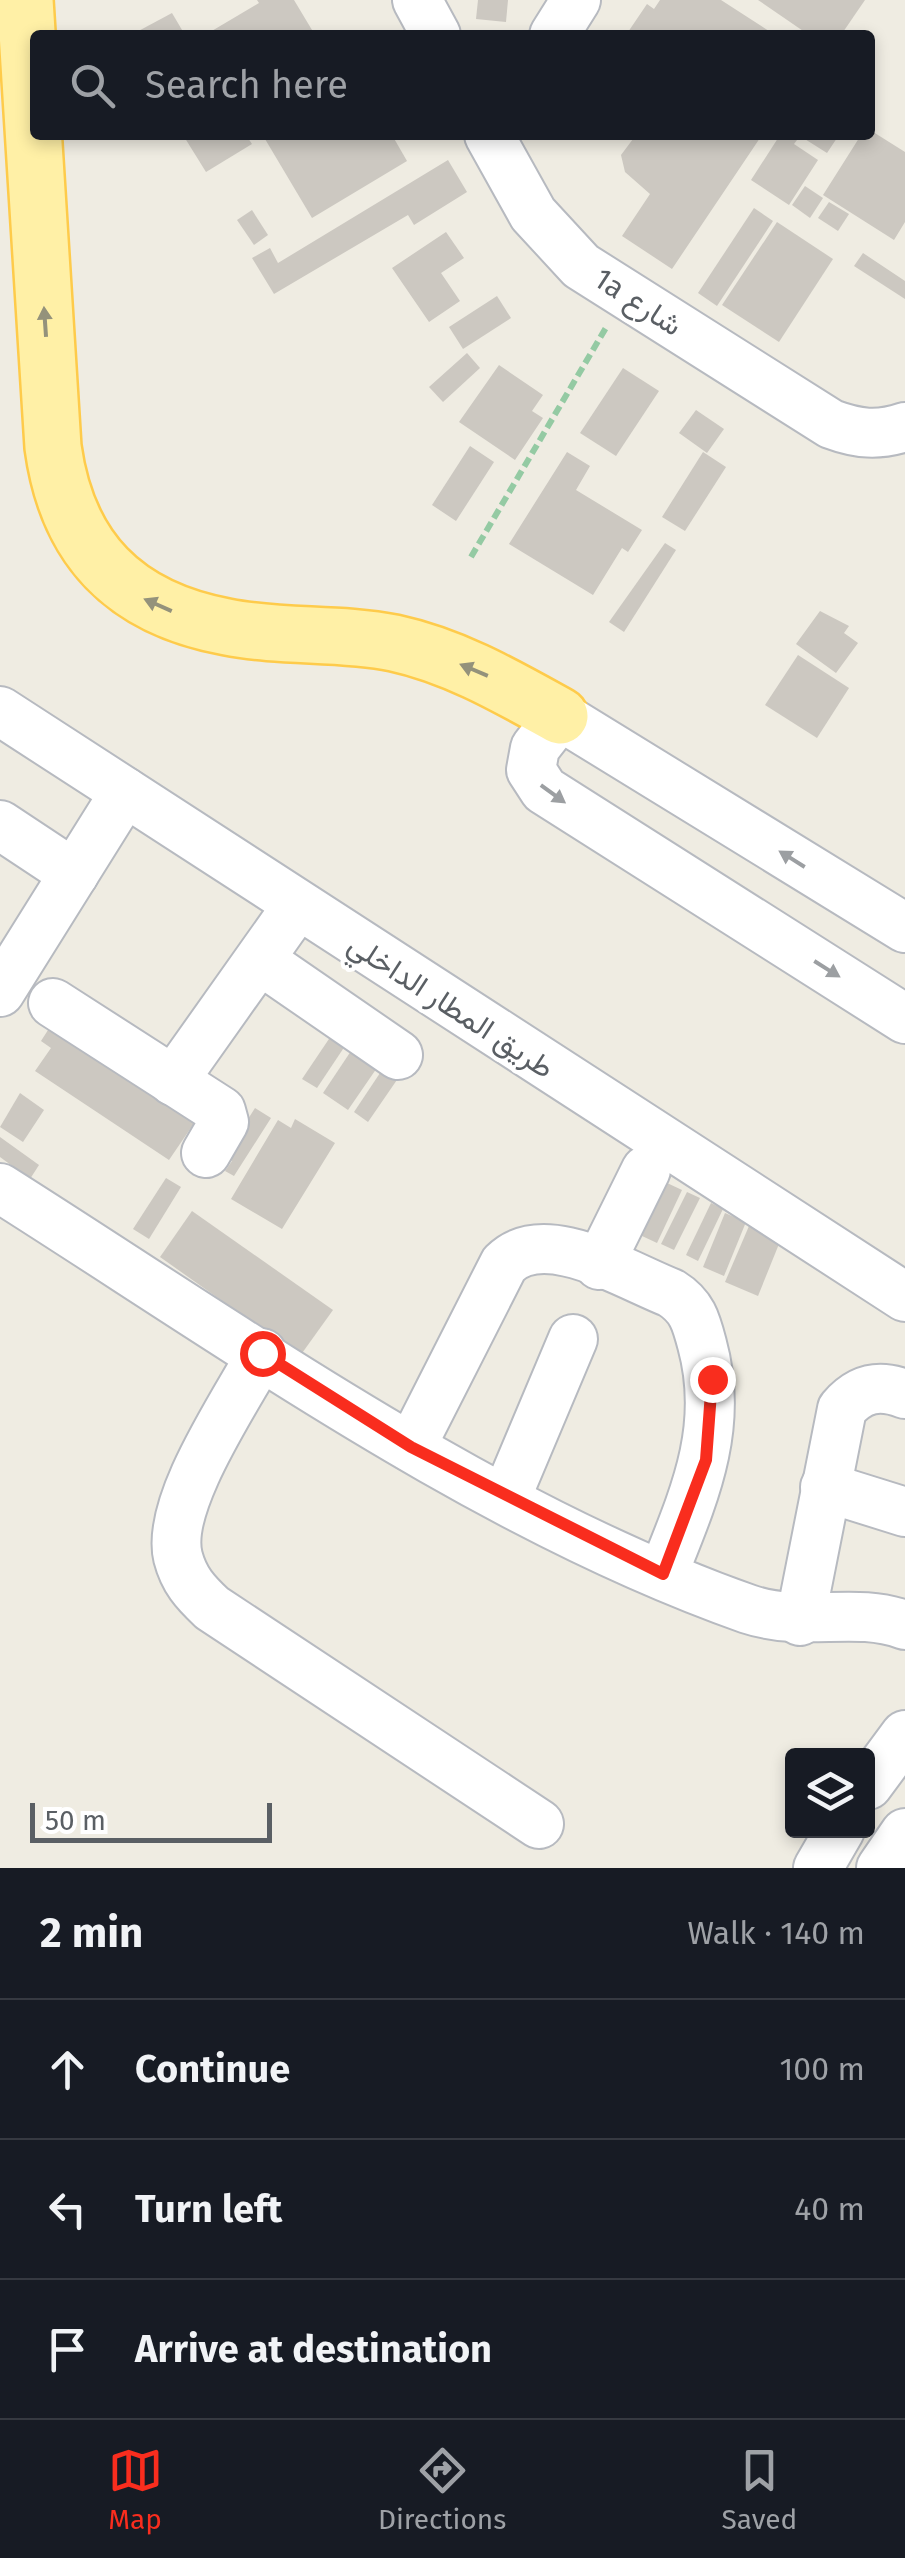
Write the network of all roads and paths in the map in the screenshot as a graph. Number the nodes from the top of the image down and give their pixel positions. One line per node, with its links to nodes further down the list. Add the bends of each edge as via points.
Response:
1 (25, 0): 6 (main road, one-way to 1)
2 (416, 0): 4 (street)
3 (576, 0): 5 (street)
4 (433, 30)
5 (557, 30)
6 (30, 80)
7 (34, 140): 13 (main road, one-way to 7, via 483,673 394,643 229,628 186,617 142,598 104,568 74,530 59,489)
8 (495, 140): 9 (street, 1a شارع, via 533,214 555,241)
9 (626, 295): 10 (street, 1a شارع, via 831,424 879,434); 11 (path)
10 (904, 431)
11 (470, 557)
12 (0, 711): 14 (street, طريق المطار الداخلي)
13 (560, 716): 18 (street, one-way to 13); 22 (street, one-way to 22, via 531,758 544,790)
14 (125, 792): 16 (street); 17 (street, طريق المطار الداخلي)
15 (0, 824): 16 (street)
16 (74, 874): 20 (street)
17 (297, 906): 19 (street); 29 (street, طريق المطار الداخلي)
18 (905, 928)
19 (260, 960): 23 (street); 24 (street)
20 (0, 992)
21 (53, 1003): 24 (street)
22 (905, 1019)
23 (398, 1054)
24 (173, 1081): 25 (street, via 224,1116)
25 (206, 1153)
26 (646, 1170): 28 (street)
27 (0, 1188): 31 (street)
28 (599, 1265): 33 (street, via 541,1246 514,1254); 37 (street, via 684,1300 712,1379 706,1460)
29 (905, 1297)
30 (573, 1339): 35 (street)
31 (262, 1353): 33 (street); 42 (street, via 178,1522 177,1554 188,1585 212,1608)
32 (905, 1394): 34 (street, via 866,1389 842,1408)
33 (411, 1447): 35 (street)
34 (824, 1487): 36 (street); 38 (street)
35 (506, 1498): 37 (street)
36 (905, 1512)
37 (663, 1574): 38 (street, via 746,1608)
38 (800, 1621): 39 (street, via 870,1616)
39 (905, 1625)
40 (905, 1734): 41 (street)
41 (875, 1775)
42 (539, 1824)
43 (835, 1838): 44 (street)
44 (818, 1868)

